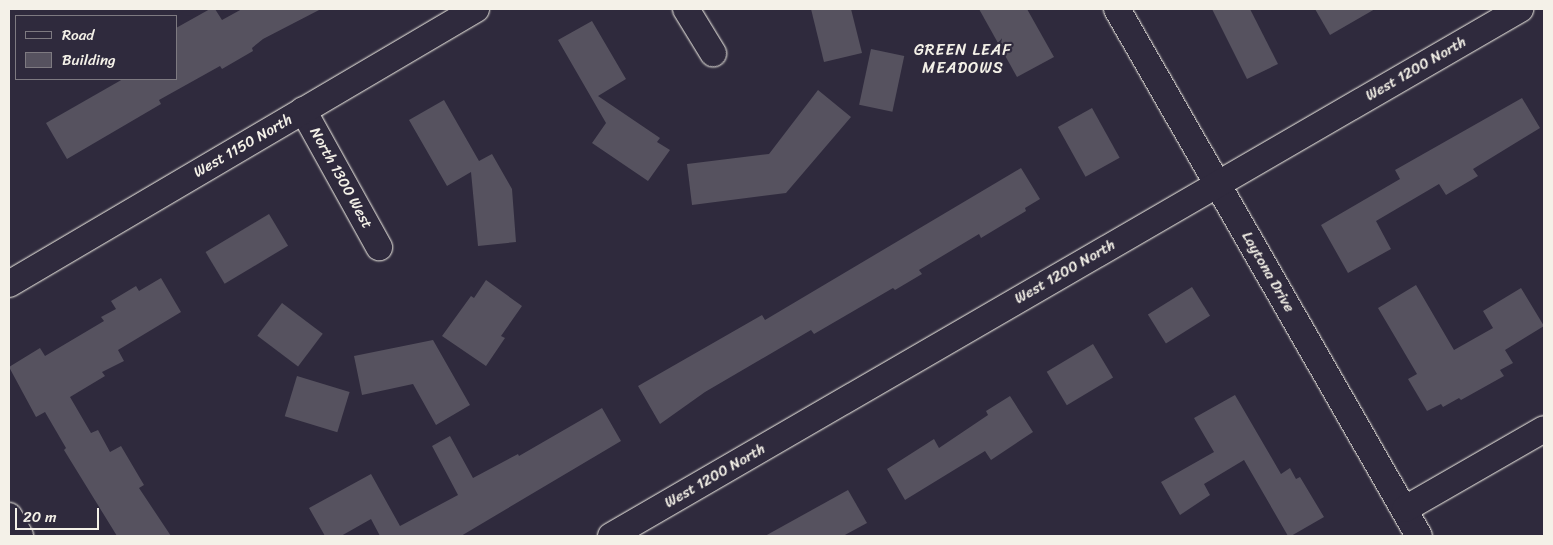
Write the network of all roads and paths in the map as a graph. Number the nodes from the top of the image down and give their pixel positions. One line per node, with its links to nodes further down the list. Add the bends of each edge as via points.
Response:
1 (476, 9): 6 (street, West 1150 North)
2 (686, 9): 5 (street)
3 (1117, 9): 7 (street, Laytona Drive)
4 (1520, 9): 7 (street, West 1200 North)
5 (713, 53)
6 (303, 110): 8 (street, North 1300 West); 9 (street, West 1150 North)
7 (1217, 184): 11 (street, Laytona Drive); 14 (street, West 1200 North)
8 (379, 247)
9 (9, 284)
10 (1544, 428): 11 (street)
11 (1405, 509): 15 (street, Laytona Drive)
12 (9, 516): 13 (street)
13 (20, 536)
14 (611, 536)
15 (1419, 536)

